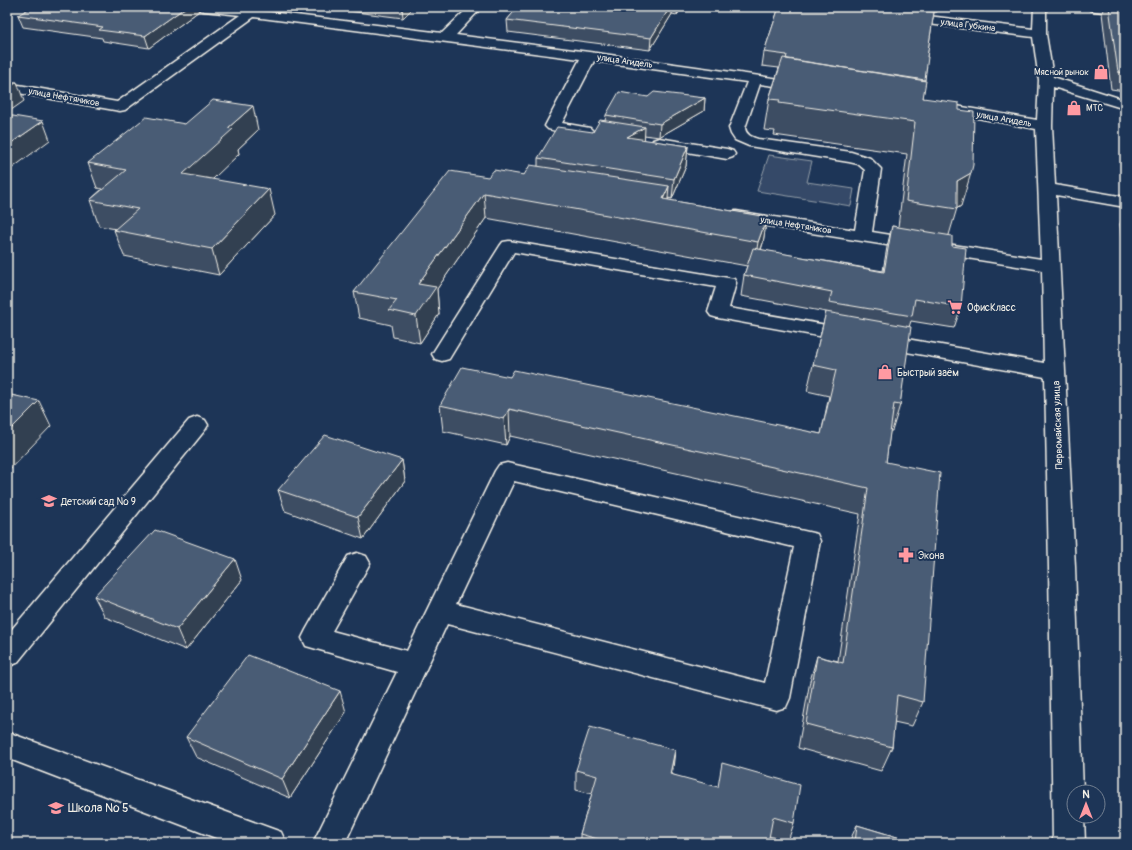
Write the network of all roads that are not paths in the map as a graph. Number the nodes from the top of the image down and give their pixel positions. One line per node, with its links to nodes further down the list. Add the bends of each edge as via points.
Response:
1 (204, 7): 5 (street, улица Агидель)
2 (476, 7): 9 (street)
3 (1040, 7): 8 (street, Первомайская улица)
4 (1095, 7): 6 (street)
5 (255, 10): 9 (street, улица Агидель); 13 (street, улица Нефтяников, via 120,107)
6 (1125, 11)
7 (889, 15): 8 (street, улица Губкина)
8 (1040, 34): 12 (street, Первомайская улица)
9 (445, 38): 10 (street, улица Агидель)
10 (589, 56): 11 (street, улица Агидель); 18 (street, via 553,126)
11 (755, 79): 14 (street, улица Агидель); 24 (street, via 737,128 740,137 755,143 851,157 864,161 873,169)
12 (1046, 80): 15 (street); 17 (street, Первомайская улица)
13 (7, 87)
14 (815, 88)
15 (1125, 105)
16 (932, 106): 17 (street, улица Агидель)
17 (1044, 126): 21 (street, Первомайская улица)
18 (601, 134)
19 (648, 141): 20 (street)
20 (727, 154)
21 (1048, 189): 22 (street); 25 (street, Первомайская улица)
22 (1125, 202)
23 (721, 214): 24 (street, улица Нефтяников)
24 (863, 236): 25 (street, улица Нефтяников)
25 (1051, 266): 27 (street, Первомайская улица)
26 (442, 354): 27 (street, via 509,246 727,283 718,312)
27 (1055, 372): 36 (street, Первомайская улица)
28 (197, 425): 31 (street)
29 (357, 563): 32 (street, via 315,638)
30 (440, 612): 30 (street, via 507,472 808,541 776,698); 32 (street)
31 (7, 655)
32 (414, 665): 35 (street)
33 (7, 746): 34 (street)
34 (270, 843)
35 (329, 843)
36 (1069, 843)

